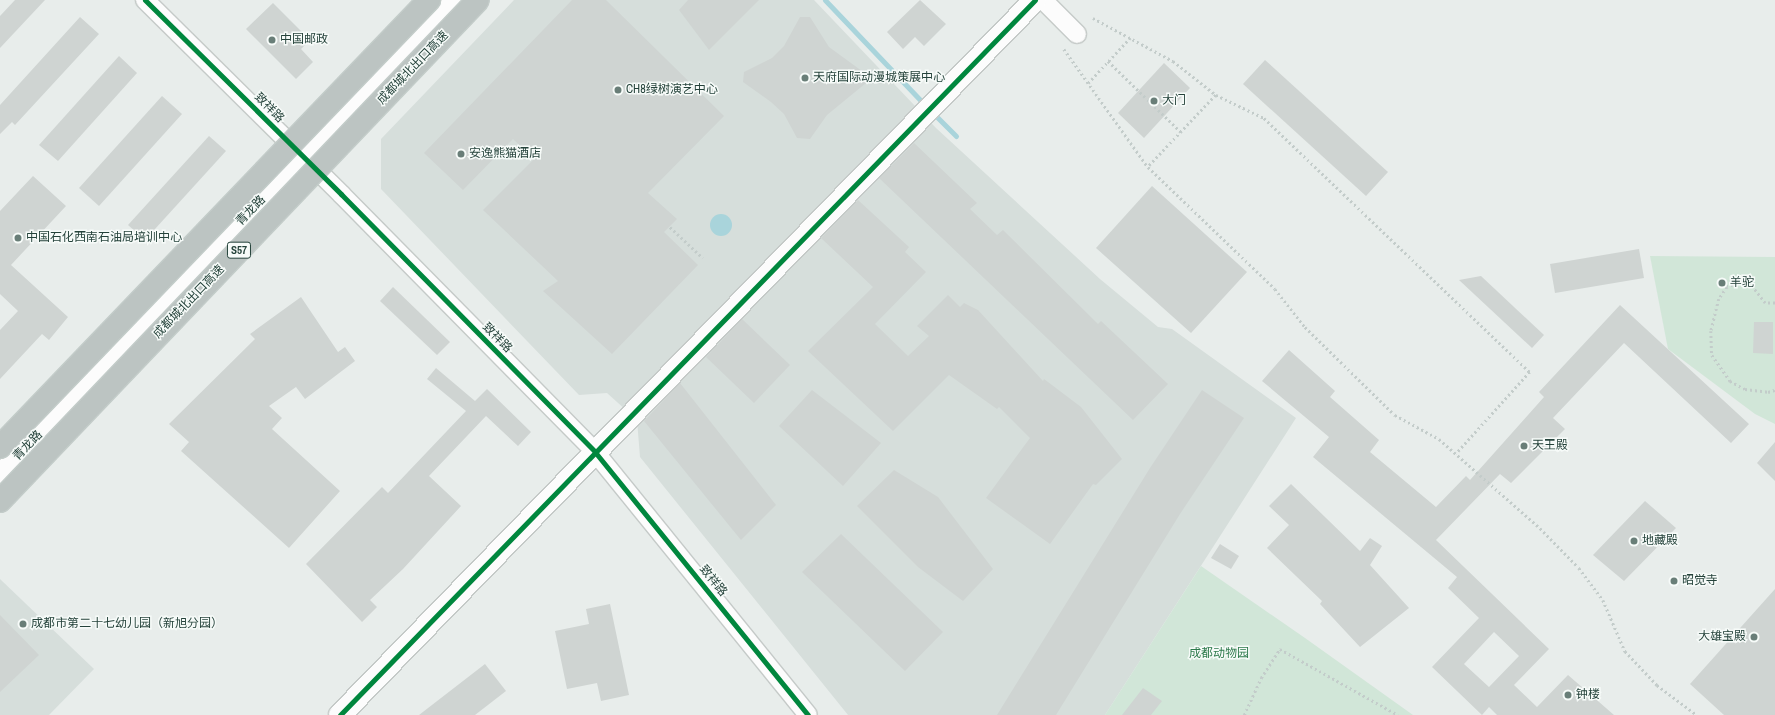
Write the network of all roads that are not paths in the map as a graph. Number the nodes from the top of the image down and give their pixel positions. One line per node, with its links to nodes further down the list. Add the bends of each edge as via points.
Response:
1 (145, 0): 8 (street, 致祥路)
2 (429, 0): 9 (highway, bridge)
3 (453, 0): 8 (street, 青龙路)
4 (478, 0): 12 (highway, 成都城北出口高速 / S57, bridge)
5 (1035, 0): 10 (street)
6 (1043, 0): 7 (street)
7 (1078, 34)
8 (303, 156): 10 (street, 致祥路); 11 (street, 青龙路)
9 (0, 447)
10 (596, 452): 13 (street); 14 (street, 致祥路)
11 (0, 476)
12 (0, 501)
13 (340, 715)
14 (808, 715)

